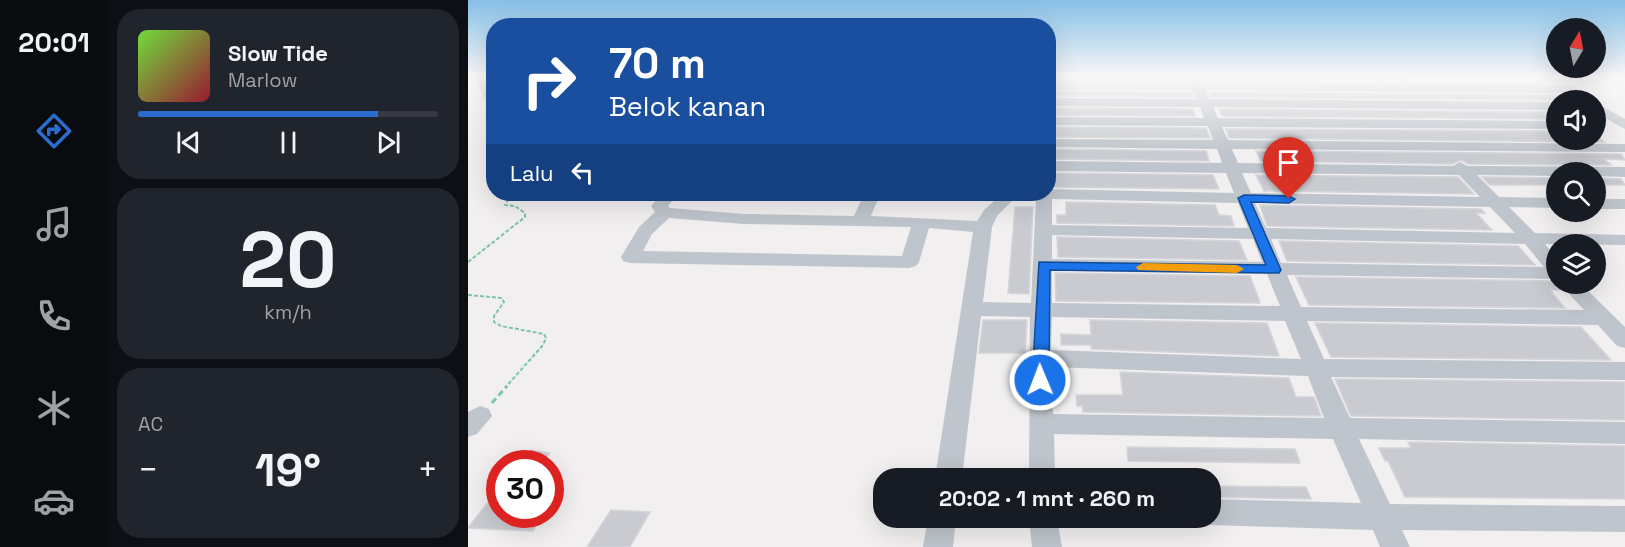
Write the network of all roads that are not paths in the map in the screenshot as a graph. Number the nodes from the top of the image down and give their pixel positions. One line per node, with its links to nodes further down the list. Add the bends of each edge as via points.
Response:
1 (1167, 103): 11 (street)
2 (1204, 103): 17 (street)
3 (1247, 103): 12 (street)
4 (1338, 103): 6 (street)
5 (1397, 103): 6 (street)
6 (1399, 105): 7 (street); 12 (street)
7 (1546, 106)
8 (1606, 106): 9 (street)
9 (1625, 107)
10 (1606, 113): 15 (street)
11 (1056, 120)
12 (1416, 123): 13 (street); 18 (street)
13 (1546, 125)
14 (1606, 125): 15 (street)
15 (1625, 125)
16 (1056, 143): 17 (street)
17 (1221, 144): 18 (street); 21 (street)
18 (1439, 146): 19 (street); 22 (street)
19 (1625, 148)
20 (1056, 166): 21 (street)
21 (1230, 166): 22 (street); 25 (street)
22 (1464, 171): 23 (street); 30 (street)
23 (1625, 172)
24 (1056, 194): 25 (street)
25 (1244, 198): 30 (street); 39 (street)
26 (664, 201): 34 (street, via 659,206)
27 (869, 201): 35 (street)
28 (1003, 201): 37 (street)
29 (1044, 201): 38 (street)
30 (1495, 202): 31 (street); 40 (street)
31 (1546, 203)
32 (1606, 204): 33 (street)
33 (1625, 204)
34 (665, 213): 35 (street, via 744,219); 36 (street, via 645,231 630,257 909,261)
35 (861, 220): 36 (street)
36 (922, 222): 37 (street)
37 (982, 227): 47 (street)
38 (1044, 230): 39 (street); 43 (street)
39 (1258, 232): 40 (street); 44 (street)
40 (1529, 237): 41 (street); 42 (street)
41 (1625, 240)
42 (1546, 258)
43 (1044, 265): 44 (street); 48 (street)
44 (1275, 270): 45 (street); 49 (street)
45 (1546, 272)
46 (1580, 294): 50 (street)
47 (972, 309): 48 (street); 58 (street)
48 (1041, 309): 49 (street); 52 (street)
49 (1292, 312): 50 (street); 53 (street)
50 (1603, 318): 51 (street)
51 (1625, 340)
52 (1040, 358): 53 (street); 55 (street)
53 (1315, 368): 54 (street); 56 (street)
54 (1625, 370)
55 (1042, 424): 56 (street); 59 (street)
56 (1342, 430): 57 (street); 61 (street)
57 (1625, 433)
58 (949, 468)
59 (1042, 468)
60 (1221, 512): 61 (street)
61 (1383, 517): 62 (street); 67 (street)
62 (1625, 519)
63 (941, 528): 65 (street)
64 (1044, 528): 66 (street)
65 (938, 547)
66 (1047, 547)
67 (1395, 547)

